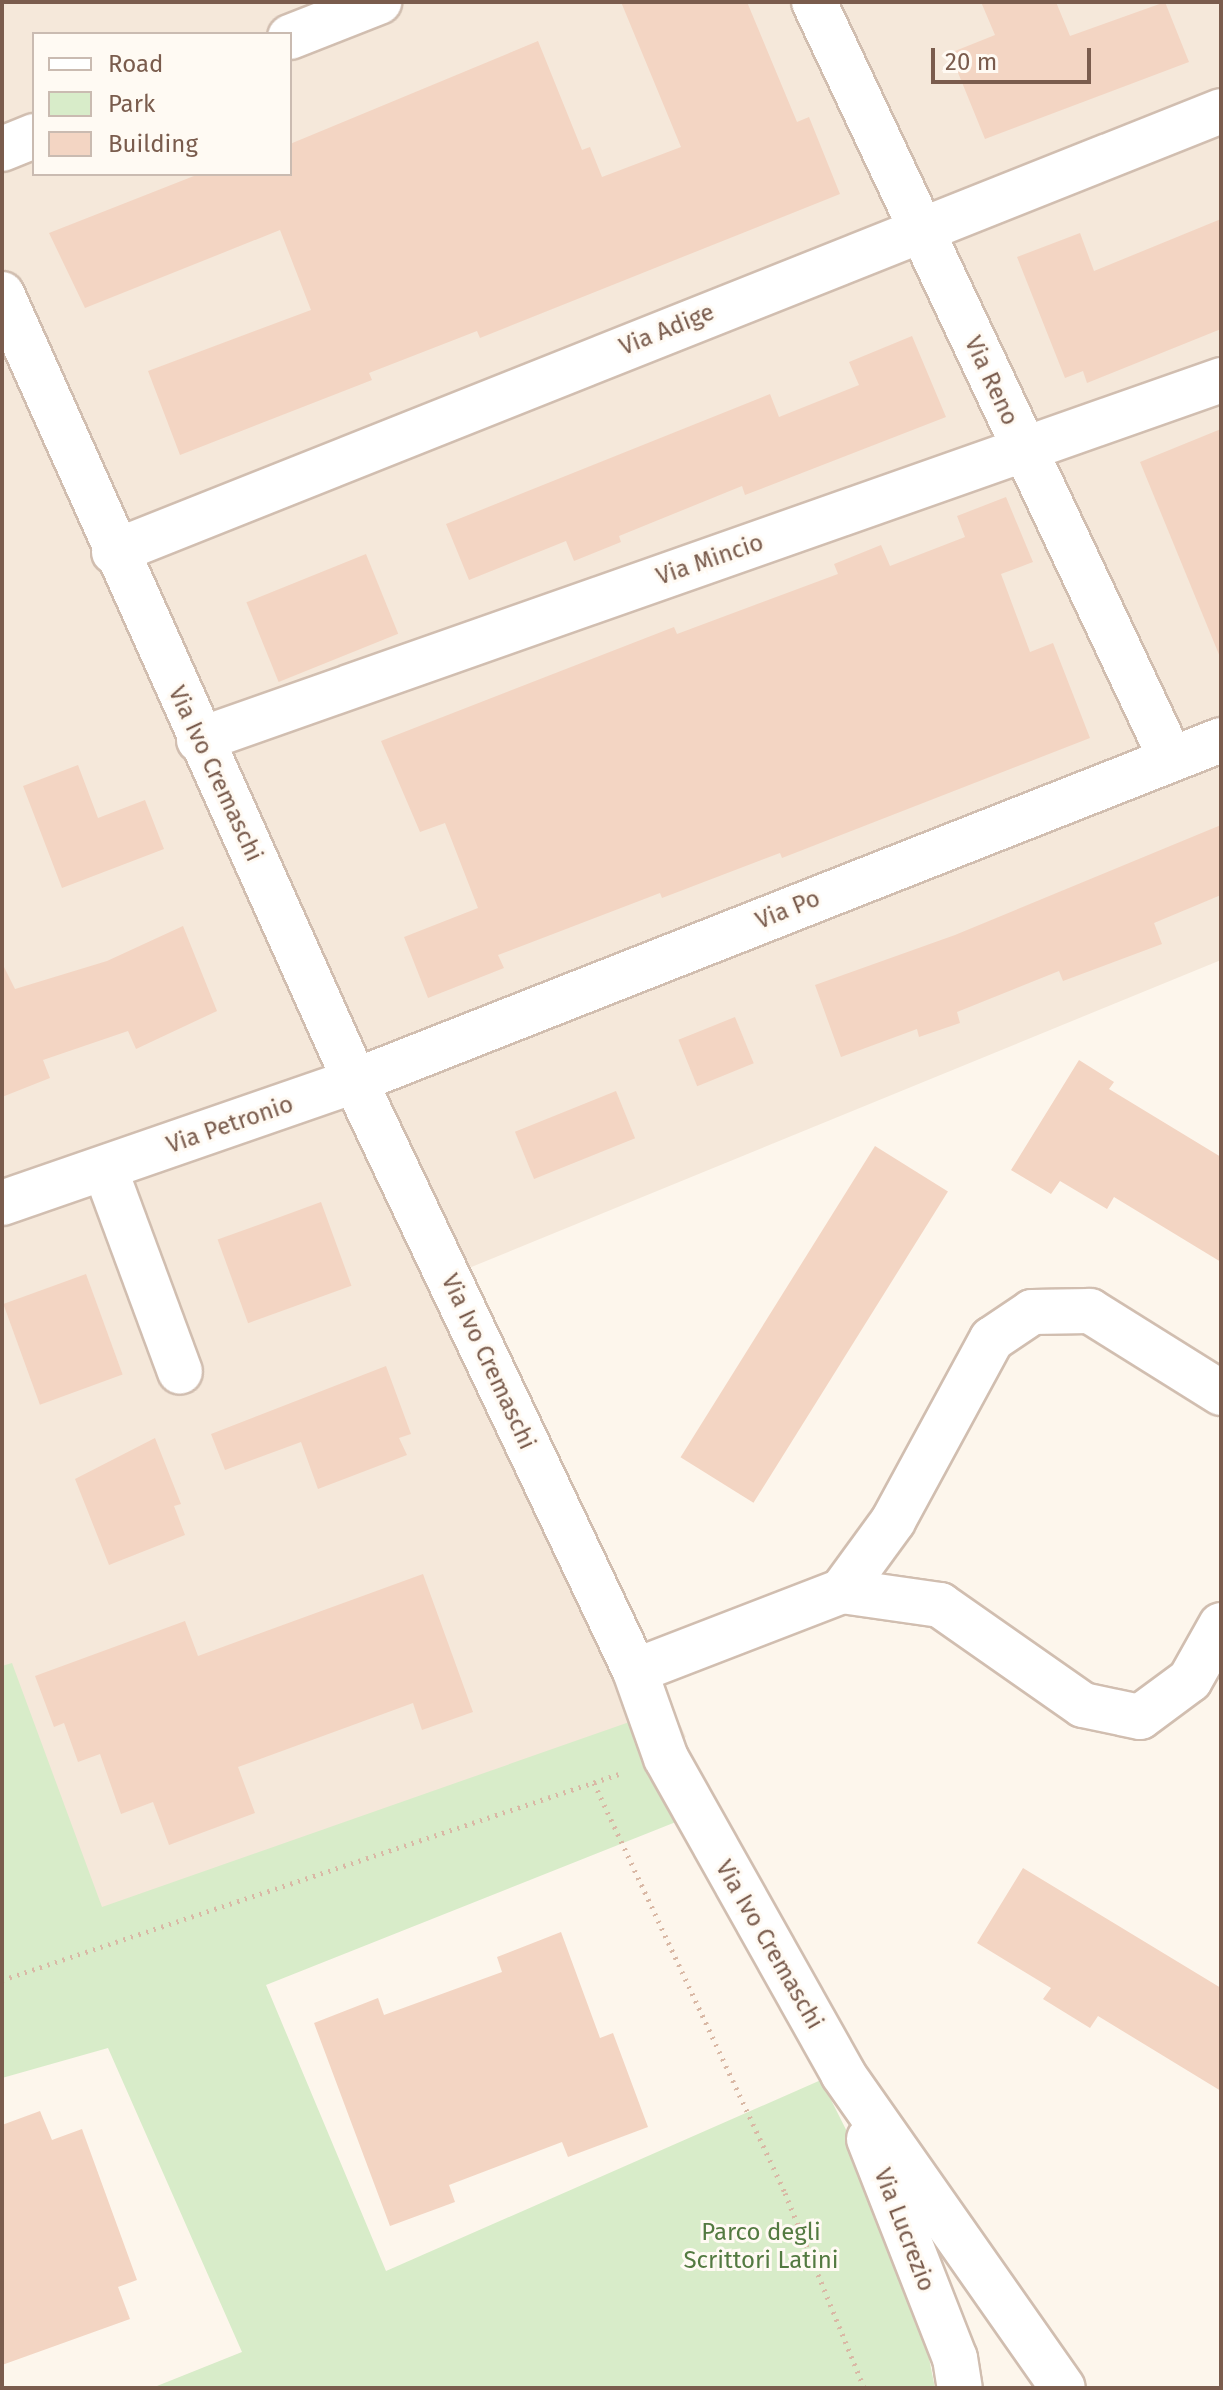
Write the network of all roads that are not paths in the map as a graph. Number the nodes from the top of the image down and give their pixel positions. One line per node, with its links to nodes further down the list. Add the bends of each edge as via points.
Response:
1 (379, 2): 3 (street)
2 (814, 2): 7 (street, Via Reno)
3 (292, 36)
4 (1221, 111): 7 (street, Via Adige)
5 (32, 137): 6 (street)
6 (2, 149)
7 (919, 228): 10 (street, Via Reno); 11 (street, Via Adige)
8 (2, 294): 11 (street, Via Ivo Cremaschi)
9 (1221, 380): 10 (street, Via Mincio)
10 (1024, 450): 12 (street, Via Mincio); 14 (street, Via Reno)
11 (114, 552): 12 (street, Via Ivo Cremaschi)
12 (199, 740): 15 (street, Via Ivo Cremaschi)
13 (1221, 740): 14 (street, Via Po)
14 (1171, 759): 15 (street, Via Po)
15 (355, 1081): 16 (street, Via Petronio); 22 (street, Via Ivo Cremaschi)
16 (105, 1169): 17 (street, Via Petronio); 18 (street)
17 (2, 1203)
18 (180, 1372)
19 (1221, 1393): 20 (street, via 1090,1311 1032,1312 992,1339 893,1521)
20 (842, 1591): 21 (street, via 940,1605 1083,1705 1140,1717 1190,1680); 22 (street)
21 (1221, 1625)
22 (635, 1671): 23 (street, Via Ivo Cremaschi, via 666,1758)
23 (843, 2074): 24 (street, Via Ivo Cremaschi); 25 (street, Via Lucrezio, via 955,2358)
24 (1056, 2386)
25 (960, 2388)

